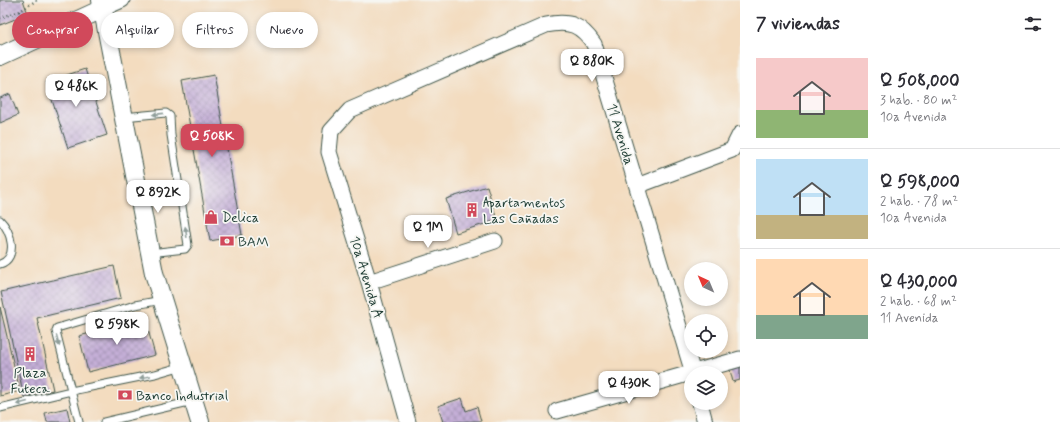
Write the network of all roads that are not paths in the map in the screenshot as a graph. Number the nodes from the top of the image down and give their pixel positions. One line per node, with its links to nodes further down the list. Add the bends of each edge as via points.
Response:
1 (122, 0): 2 (street)
2 (102, 4): 3 (street); 4 (street)
3 (0, 56)
4 (123, 117): 11 (street); 11 (lane, one-way to 4, via 185,249 188,245 170,116 166,113)
5 (332, 132): 8 (street, 11 Avenida, via 350,110 546,25 575,25 586,32 594,44); 13 (street, 10a Avenida A, via 329,152)
6 (740, 134): 7 (street)
7 (736, 152): 8 (street)
8 (637, 186): 17 (street, 11 Avenida)
9 (0, 220): 12 (lane, via 4,224 12,248 11,255)
10 (495, 241): 13 (street)
11 (150, 253): 14 (street)
12 (0, 264)
13 (369, 282): 28 (street, 10a Avenida A)
14 (162, 300): 16 (street); 20 (lane, one-way to 20, via 135,305 57,328)
15 (740, 359): 18 (street)
16 (183, 366): 20 (lane, one-way to 20); 21 (street)
17 (691, 366)
18 (715, 366)
19 (684, 375): 24 (street)
20 (71, 391): 22 (lane, one-way to 22); 25 (lane)
21 (193, 401): 26 (lane); 27 (street)
22 (0, 408)
23 (702, 410): 29 (street)
24 (557, 411)
25 (79, 422)
26 (104, 422)
27 (200, 422)
28 (408, 422)
29 (705, 422)

